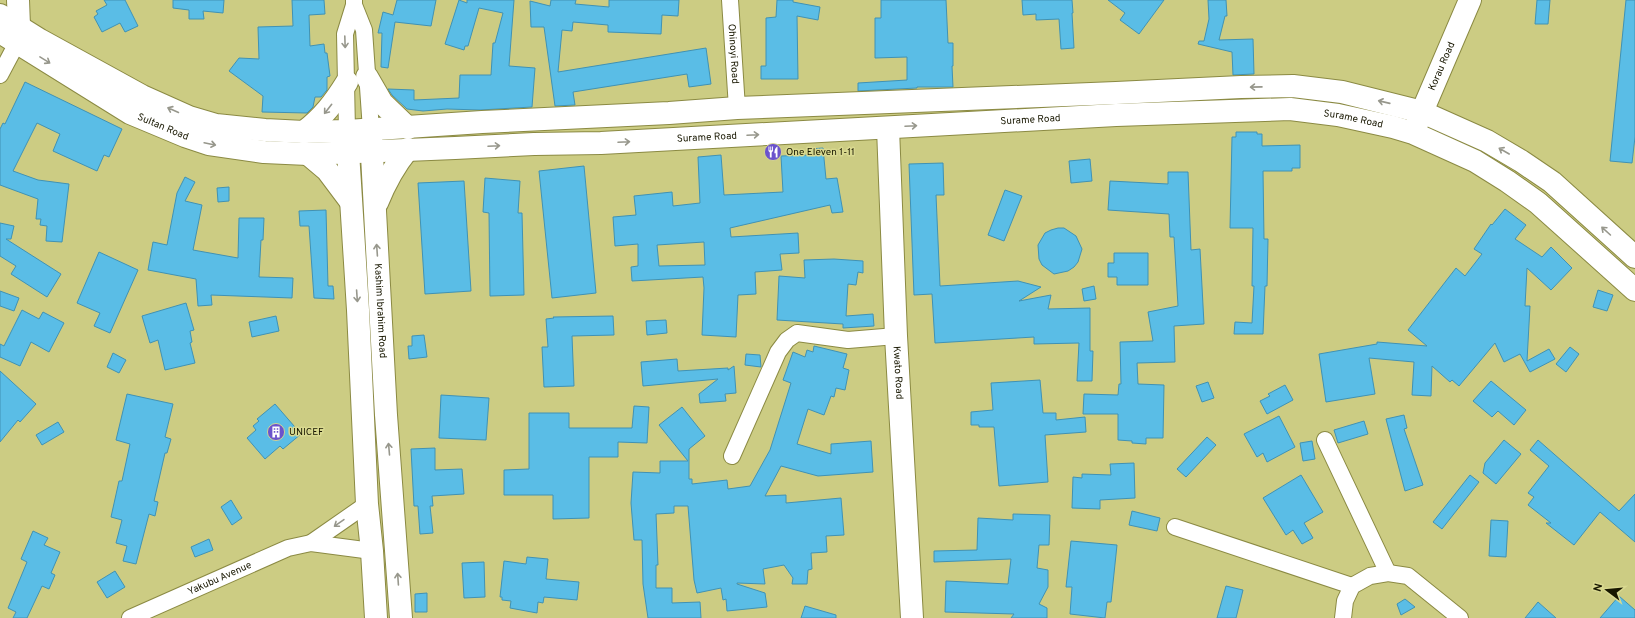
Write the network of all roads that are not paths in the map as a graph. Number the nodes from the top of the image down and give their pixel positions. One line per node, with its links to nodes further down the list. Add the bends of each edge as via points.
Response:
1 (18, 0): 6 (street)
2 (730, 0): 9 (street, Ohinoyi Road)
3 (1470, 0): 10 (street, Korau Road)
4 (354, 2): 8 (street, Kashim Ibrahim Road, via 364,30)
5 (0, 15): 6 (street, Sultan Road)
6 (12, 34): 7 (street); 13 (street, Sultan Road, one-way to 6, via 216,125 189,117); 18 (street, Sultan Road, one-way to 18, via 130,113 185,136 208,144 264,152)
7 (0, 75)
8 (357, 80): 11 (street); 13 (street, one-way to 13, via 337,98 323,117); 15 (street, Kashim Ibrahim Road); 16 (street, Kashim Ibrahim Road)
9 (737, 108): 10 (street, one-way to 9, via 1342,92 1292,86); 11 (street)
10 (1422, 112): 14 (street, Korau Road); 21 (street, one-way to 10, via 1552,182 1487,141)
11 (408, 128): 15 (street)
12 (888, 128): 14 (street, Surame Road, one-way to 14, via 1116,115 1290,109 1338,115); 17 (street, Surame Road, one-way to 12, via 601,143); 23 (street, Kwato Road)
13 (304, 132): 16 (street, Sultan Road)
14 (1413, 132): 22 (street, Surame Road, via 1475,162 1526,194)
15 (372, 140): 16 (street); 17 (street, Surame Road); 20 (street, Kashim Ibrahim Road)
16 (347, 141): 18 (street, Sultan Road); 19 (street, Kashim Ibrahim Road)
17 (408, 149): 20 (street, via 389,176)
18 (308, 154): 19 (street, via 328,170)
19 (351, 202): 26 (street, Kashim Ibrahim Road, one-way to 26)
20 (375, 208): 34 (street, Kashim Ibrahim Road, one-way to 20, via 386,415)
21 (1635, 258)
22 (1635, 290)
23 (896, 336): 25 (street, via 848,340 797,333 787,340 778,352); 35 (street, Kwato Road)
24 (1325, 440): 30 (street)
25 (732, 456)
26 (366, 504): 28 (street, Yakubu Avenue, one-way to 28); 29 (street, Kashim Ibrahim Road)
27 (1175, 527): 31 (street)
28 (311, 543): 29 (street, Yakubu Avenue); 32 (street, Yakubu Avenue, via 288,548)
29 (372, 551): 33 (street, Kashim Ibrahim Road)
30 (1388, 573): 31 (street, via 1370,576); 37 (street, via 1408,576)
31 (1352, 586): 36 (street, via 1345,601)
32 (130, 618)
33 (376, 618)
34 (401, 618)
35 (912, 618)
36 (1343, 618)
37 (1460, 618)

